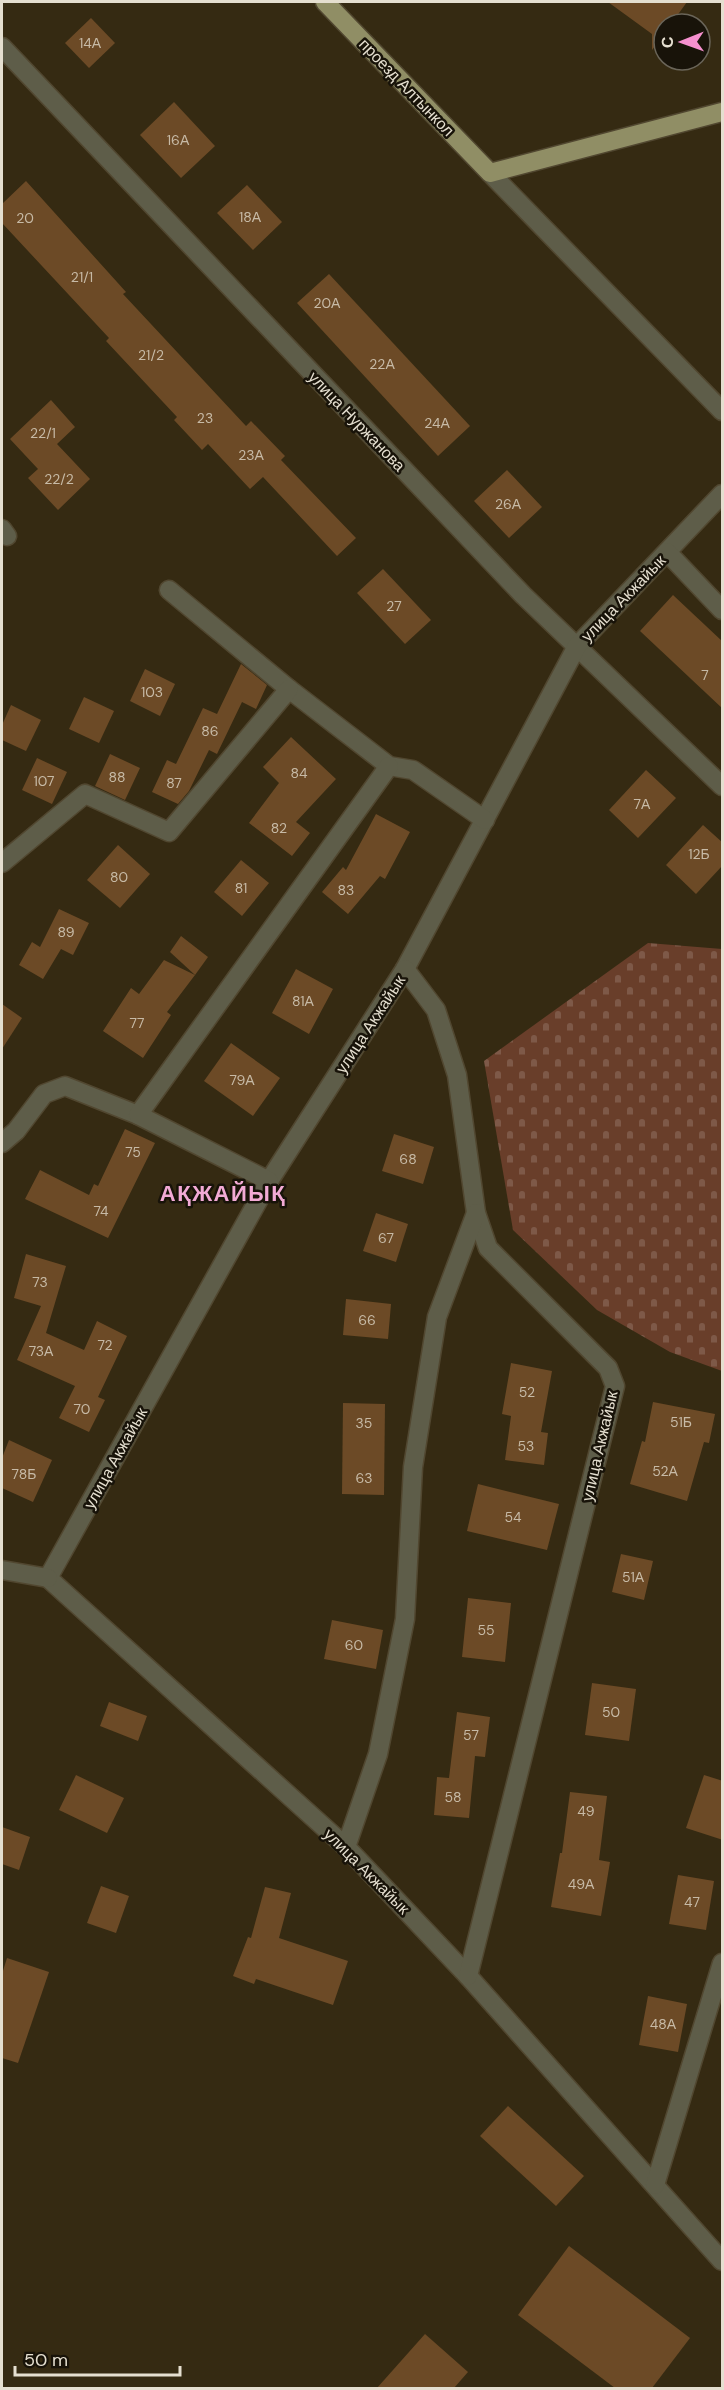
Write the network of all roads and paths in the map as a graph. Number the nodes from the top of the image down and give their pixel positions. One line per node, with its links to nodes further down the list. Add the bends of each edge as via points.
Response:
1 (325, 2): 4 (main road, проезд Алтынкол)
2 (2, 47): 10 (street, улица Нуржанова, via 514,586)
3 (723, 112): 4 (main road)
4 (490, 173): 5 (street)
5 (723, 411)
6 (723, 494): 7 (street, улица Акжайык)
7 (668, 552): 9 (street); 10 (street, улица Акжайык)
8 (170, 590): 11 (street)
9 (723, 610)
10 (577, 646): 13 (street, улица Нуржанова); 14 (street, улица Акжайык)
11 (289, 689): 12 (street); 15 (street, via 169,832 85,794)
12 (389, 766): 14 (street, via 413,770); 17 (street)
13 (723, 786)
14 (485, 820): 16 (street, улица Акжайык)
15 (2, 863)
16 (405, 969): 19 (street, улица Акжайык); 20 (street, улица Акжайык, via 436,1010 457,1075)
17 (138, 1115): 18 (street, via 65,1086 44,1094); 19 (street)
18 (2, 1143)
19 (269, 1181): 22 (street, улица Акжайык)
20 (476, 1213): 23 (street, via 437,1317 412,1467 405,1619 378,1754); 25 (street, улица Акжайык, via 488,1248 608,1368 615,1386)
21 (2, 1570): 22 (street)
22 (48, 1578): 23 (street, улица Акжайык)
23 (346, 1847): 25 (street, улица Акжайык)
24 (723, 1963): 26 (street)
25 (468, 1976): 26 (street, улица Акжайык)
26 (655, 2185): 27 (street, улица Акжайык)
27 (723, 2261)

